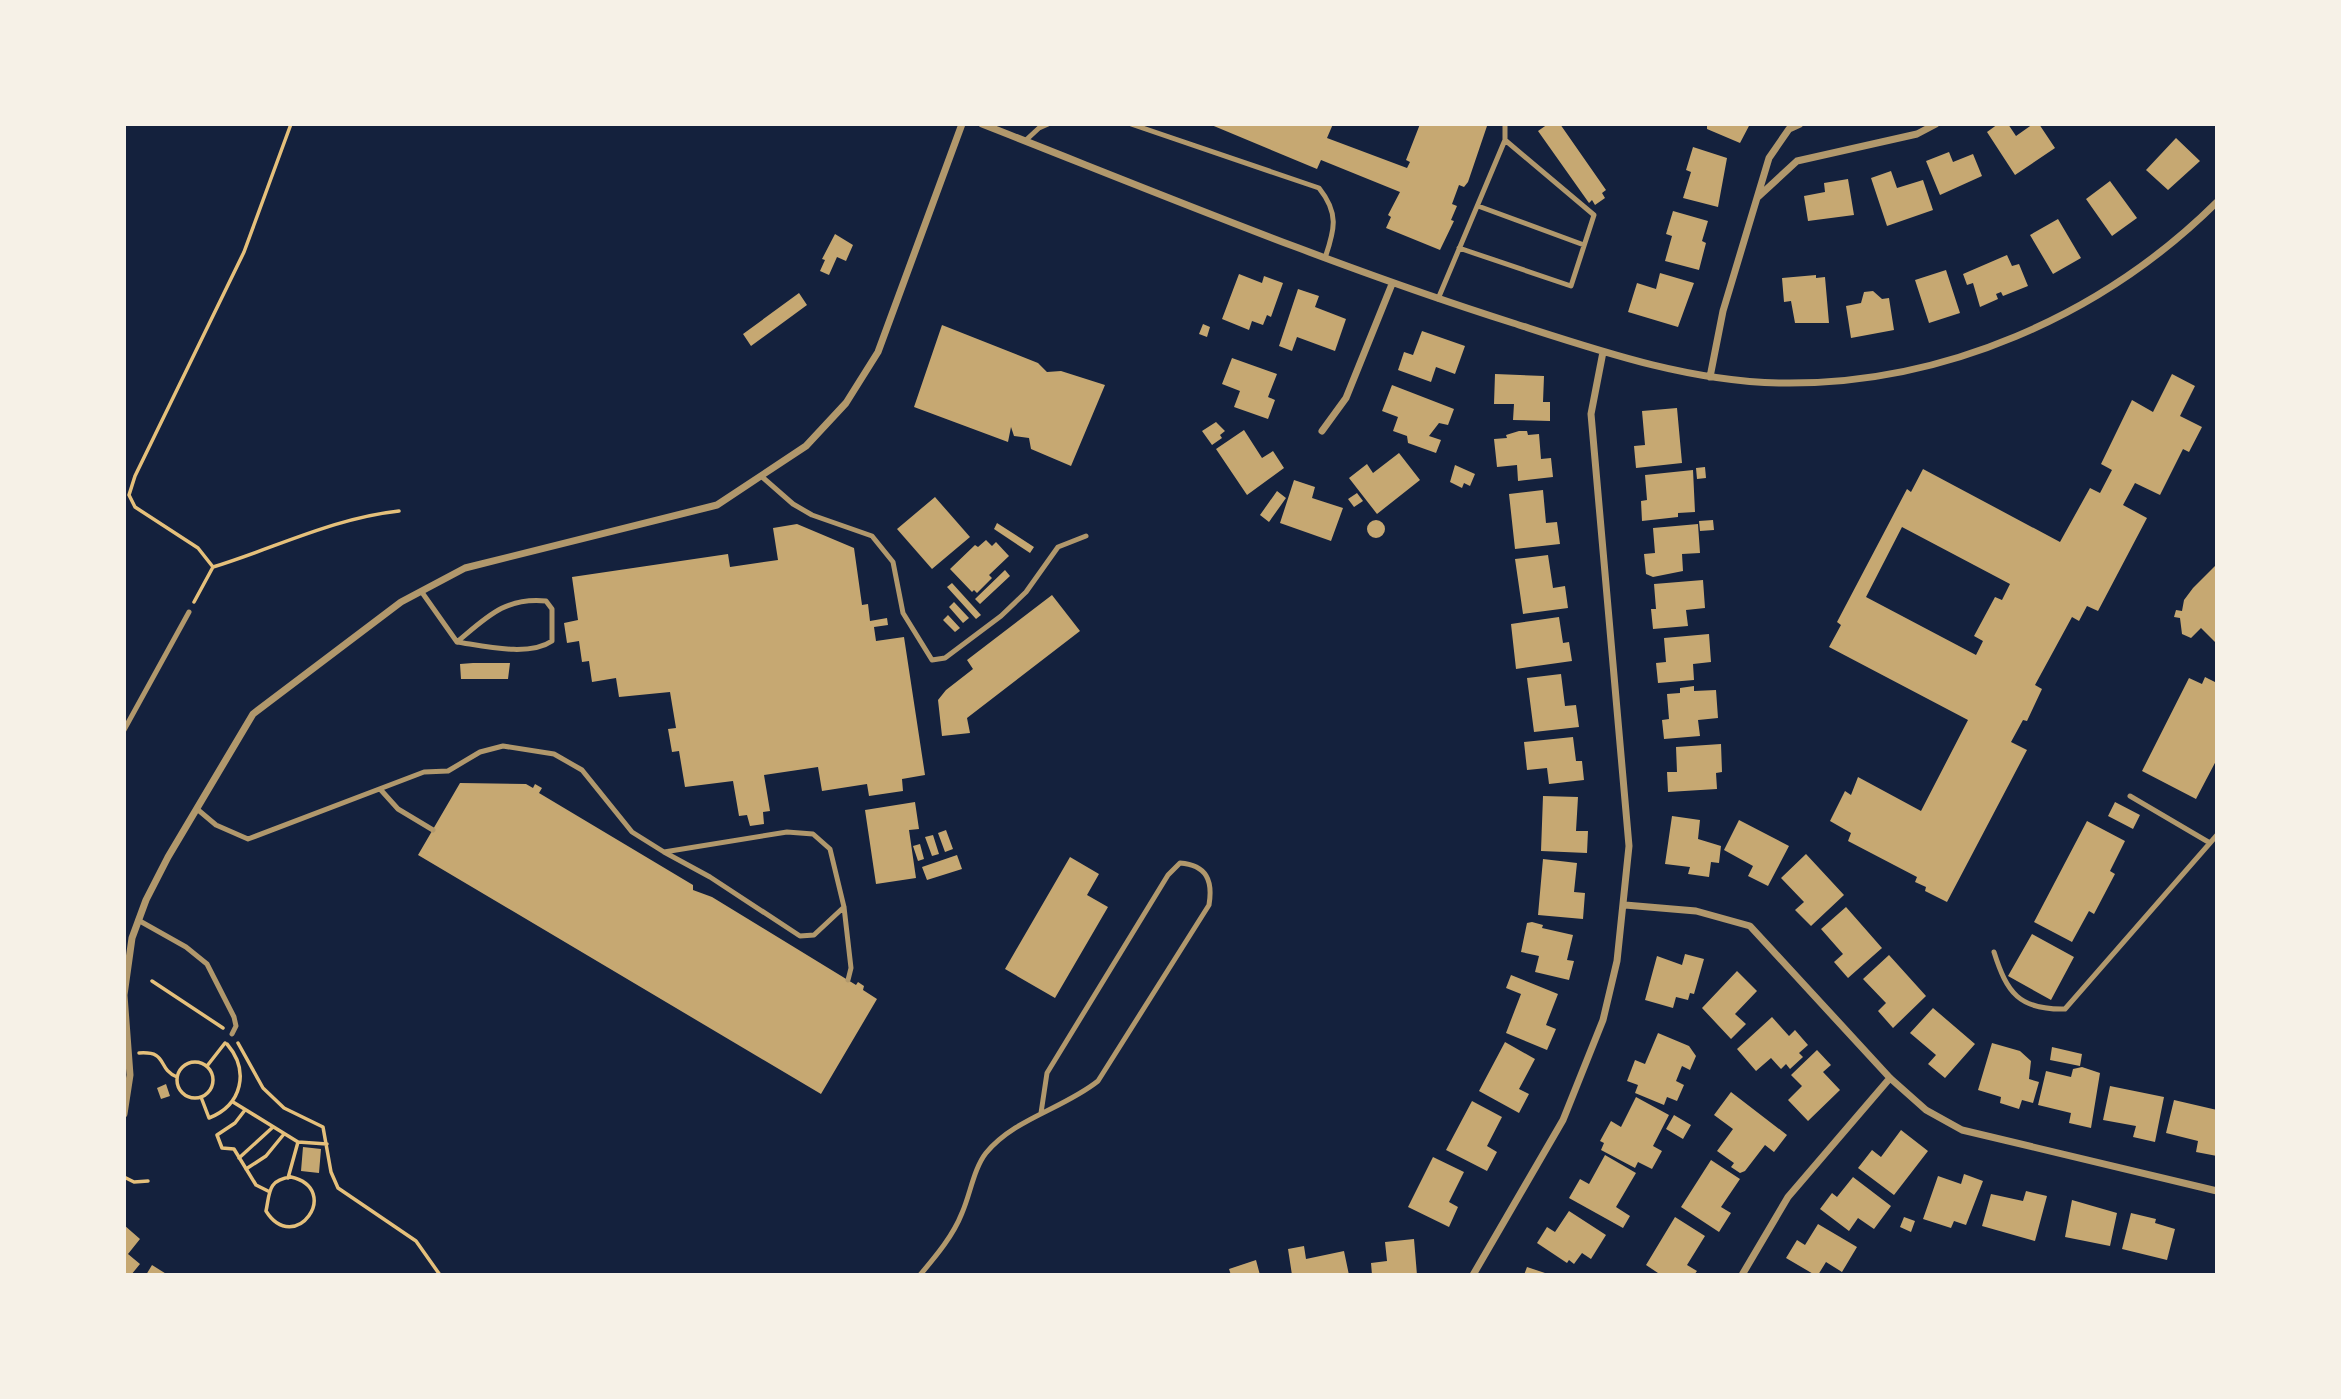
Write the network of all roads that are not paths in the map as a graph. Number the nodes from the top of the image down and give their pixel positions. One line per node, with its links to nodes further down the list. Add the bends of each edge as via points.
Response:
1 (962, 124): 21 (street, via 878,352 846,403 806,446)
2 (982, 124): 9 (street)
3 (1048, 124): 9 (lane)
4 (1131, 124): 15 (lane, via 1319,188 1328,200 1335,230)
5 (1505, 124): 8 (lane)
6 (1800, 124): 10 (street, via 1789,129 1769,158)
7 (1936, 124): 10 (street, via 1917,134 1797,161)
8 (1505, 140): 12 (lane); 13 (lane, via 1594,215)
9 (1025, 141): 15 (street)
10 (1758, 197): 19 (street, via 1723,311)
11 (2217, 202): 19 (street, via 2117,284 2047,323 1957,359 1896,374 1825,382)
12 (1478, 206): 13 (lane); 14 (lane)
13 (1584, 245): 14 (lane, via 1571,286)
14 (1459, 248): 17 (lane)
15 (1325, 258): 16 (street)
16 (1392, 284): 17 (street); 20 (street, via 1346,398)
17 (1438, 299): 18 (street)
18 (1603, 352): 19 (street); 34 (street, via 1591,414 1629,846)
19 (1710, 377)
20 (1322, 431)
21 (761, 476): 22 (lane, via 793,504 872,536 893,562 903,613 932,660 945,658 1001,616 1047,567 1058,547); 23 (street, via 717,505 466,568)
22 (1086, 536)
23 (421, 591): 25 (lane); 29 (street, via 253,714)
24 (189, 612): 26 (lane)
25 (457, 642): 25 (lane, via 541,649 552,641 552,609 546,601 512,602)
26 (124, 730)
27 (380, 789): 29 (lane, via 248,839 216,825); 30 (lane, via 398,808); 33 (lane, via 424,772 449,771 480,752 503,746 555,754 582,770 632,832)
28 (2130, 796): 32 (lane)
29 (197, 809): 36 (street)
30 (433, 830)
31 (2217, 835): 32 (lane)
32 (2210, 843): 37 (lane, via 2065,1009 2043,1009 2015,995 2004,984)
33 (664, 852): 35 (lane, via 800,936 814,935); 35 (lane, via 787,832 813,834 830,849)
34 (1625, 905): 40 (street, via 1696,911 1750,926); 45 (street, via 1603,1020 1563,1121)
35 (844, 907): 38 (lane, via 851,968)
36 (138, 920): 39 (lane, via 187,947 206,964 234,1017); 42 (street, via 124,995 130,1075)
37 (1994, 952)
38 (848, 980)
39 (232, 1034)
40 (1890, 1078): 43 (street, via 1926,1110 1962,1130); 46 (street, via 1788,1197)
41 (1041, 1113): 41 (lane, via 1076,1098 1098,1082 1209,905 1212,888 1193,864 1180,863 1168,876 1047,1073); 44 (lane, via 1002,1137 984,1156 961,1216)
42 (124, 1114)
43 (2217, 1191)
44 (920, 1275)
45 (1473, 1275)
46 (1742, 1275)

